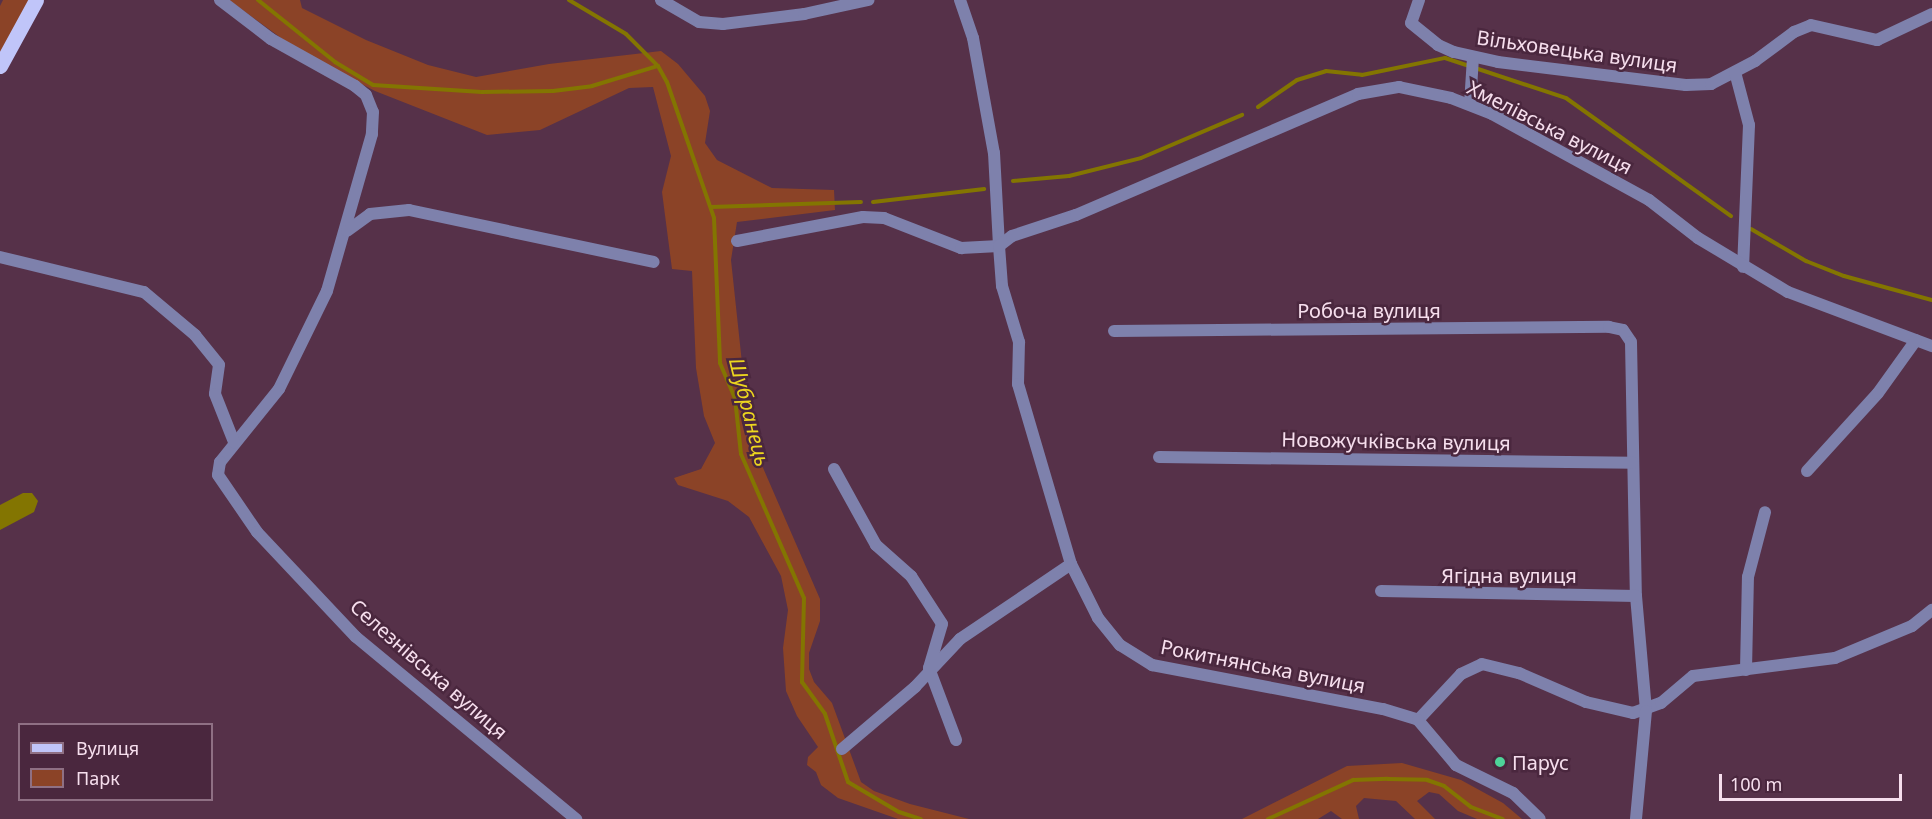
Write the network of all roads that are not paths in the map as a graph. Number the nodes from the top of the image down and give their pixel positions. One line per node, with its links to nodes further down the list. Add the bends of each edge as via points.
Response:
1 (36, 0): 9 (main road)
2 (220, 0): 12 (street, Селезнівська вулиця, via 271,39 366,95 373,112 372,134)
3 (661, 0): 4 (street, via 699,22 723,24 781,18)
4 (868, 0)
5 (960, 0): 14 (street, Рокитнянська вулиця, via 973,38 994,153)
6 (1419, 0): 8 (street, Вільховецька вулиця, via 1411,23 1418,31 1438,45)
7 (1932, 14): 10 (street, Вільховецька вулиця, via 1877,40 1811,26 1794,32)
8 (1474, 60): 10 (street, Вільховецька вулиця, via 1686,86 1711,84); 11 (street)
9 (0, 66)
10 (1735, 72): 17 (street, via 1749,124)
11 (1470, 104): 14 (street, Хмелівська вулиця, via 1399,87 1373,88 1076,215 1012,236); 17 (street, Хмелівська вулиця, via 1649,200)
12 (347, 231): 16 (street, via 370,214 409,210); 21 (street, Селезнівська вулиця, via 298,357 279,389)
13 (737, 241): 14 (street, via 863,217 884,219 961,249)
14 (999, 246): 27 (street, Рокитнянська вулиця, via 1002,286 1019,342 1018,384)
15 (0, 256): 21 (street, via 144,292 195,335 219,365 215,394)
16 (654, 262)
17 (1743, 267): 19 (street, Хмелівська вулиця, via 1788,292)
18 (1114, 331): 23 (street, Робоча вулиця, via 1609,327 1623,330 1631,342)
19 (1916, 340): 20 (street, Хмелівська вулиця); 25 (street, via 1878,393)
20 (1932, 346)
21 (234, 442): 37 (street, Селезнівська вулиця, via 220,462 218,475 257,532 356,637)
22 (1159, 457): 23 (street, Новожучківська вулиця)
23 (1633, 463): 29 (street)
24 (834, 469): 31 (street, via 876,545 911,576 942,624)
25 (1807, 471)
26 (1765, 512): 32 (street, via 1748,577)
27 (1071, 564): 31 (street, via 960,639); 34 (street, Рокитнянська вулиця, via 1098,618 1120,645 1152,665 1383,709)
28 (1381, 591): 29 (street, Ягідна вулиця)
29 (1636, 596): 33 (street)
30 (1932, 610): 32 (street, via 1912,626 1835,658)
31 (929, 668): 35 (street); 36 (street, via 915,687)
32 (1746, 670): 33 (street, via 1718,670 1693,676)
33 (1646, 711): 34 (street, via 1634,713 1586,702 1519,673 1478,664 1461,674); 39 (street)
34 (1418, 720): 38 (street, via 1456,765 1513,793)
35 (956, 740)
36 (842, 749)
37 (576, 819)
38 (1540, 819)
39 (1636, 819)

